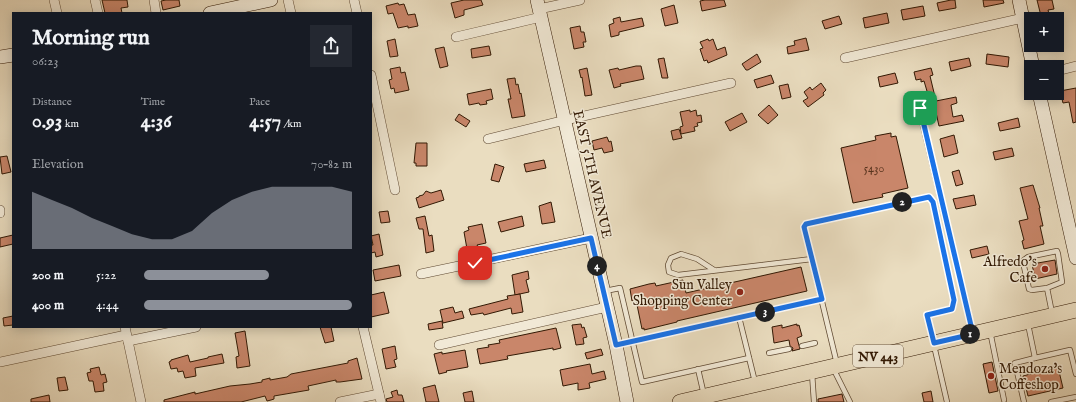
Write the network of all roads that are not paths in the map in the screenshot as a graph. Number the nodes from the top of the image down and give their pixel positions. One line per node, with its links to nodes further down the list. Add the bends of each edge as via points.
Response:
1 (54, 0): 11 (street)
2 (95, 0): 12 (street)
3 (154, 0): 13 (street)
4 (271, 0): 9 (street)
5 (288, 0): 15 (street)
6 (354, 0): 16 (street)
7 (580, 0): 10 (street)
8 (1019, 0): 17 (street)
9 (240, 3): 14 (street)
10 (539, 9): 18 (street); 29 (street, EAST 5TH AVENUE)
11 (57, 12)
12 (98, 12)
13 (156, 12)
14 (213, 12)
15 (291, 12)
16 (357, 12)
17 (1023, 18): 21 (street); 22 (street)
18 (456, 37)
19 (12, 55): 20 (street)
20 (0, 57)
21 (845, 58)
22 (1032, 60)
23 (1076, 66): 24 (street)
24 (1064, 69)
25 (372, 80): 31 (street)
26 (731, 83): 29 (street)
27 (1041, 100): 32 (street)
28 (920, 108): 50 (lane)
29 (564, 122): 30 (street); 33 (street, EAST 5TH AVENUE)
30 (488, 140)
31 (395, 190)
32 (1074, 236): 34 (street)
33 (591, 238): 37 (street); 39 (street, EAST 5TH AVENUE)
34 (1076, 258)
35 (812, 259): 36 (lane); 40 (lane); 53 (lane, via 804,227 806,224 929,197 933,202 954,300 952,309 927,315)
36 (714, 270): 36 (lane, via 678,275 669,272 668,265 671,258 681,254 697,259)
37 (421, 274)
38 (1047, 288): 38 (lane, via 1029,289 1023,262 1028,257 1057,251 1062,282); 43 (lane)
39 (603, 292): 41 (street, EAST 5TH AVENUE); 51 (lane, via 620,288)
40 (822, 299): 44 (lane); 62 (lane)
41 (607, 307): 54 (street); 55 (street, EAST 5TH AVENUE)
42 (1076, 310): 43 (main road, NV 443)
43 (1052, 315): 45 (main road, NV 443)
44 (739, 317): 51 (lane); 59 (lane)
45 (1027, 321): 48 (main road, NV 443); 60 (lane)
46 (186, 328): 49 (street)
47 (363, 328): 69 (street)
48 (990, 330): 50 (main road, NV 443); 70 (lane)
49 (126, 334): 61 (street); 71 (street)
50 (973, 334): 53 (main road, NV 443)
51 (632, 342): 55 (lane); 63 (lane, via 642,382)
52 (815, 343): 56 (lane)
53 (934, 343): 62 (main road, NV 443); 77 (lane)
54 (439, 345)
55 (616, 345): 73 (street, EAST 5TH AVENUE)
56 (802, 346)
57 (788, 349): 58 (lane)
58 (769, 353)
59 (749, 358): 63 (lane); 66 (lane)
60 (1035, 358): 65 (lane, via 1070,350); 78 (lane, via 1015,363)
61 (0, 362)
62 (835, 366): 64 (main road, NV 443); 76 (lane)
63 (698, 369): 67 (lane)
64 (812, 371): 66 (main road, NV 443); 75 (lane)
65 (1076, 374)
66 (755, 384): 67 (main road, NV 443)
67 (704, 396): 74 (main road, NV 443)
68 (1076, 397): 79 (lane)
69 (380, 398): 72 (street)
70 (1004, 400)
71 (141, 402)
72 (340, 402)
73 (627, 402)
74 (680, 402)
75 (814, 402)
76 (850, 402)
77 (947, 402)
78 (1024, 402)
79 (1051, 402)

